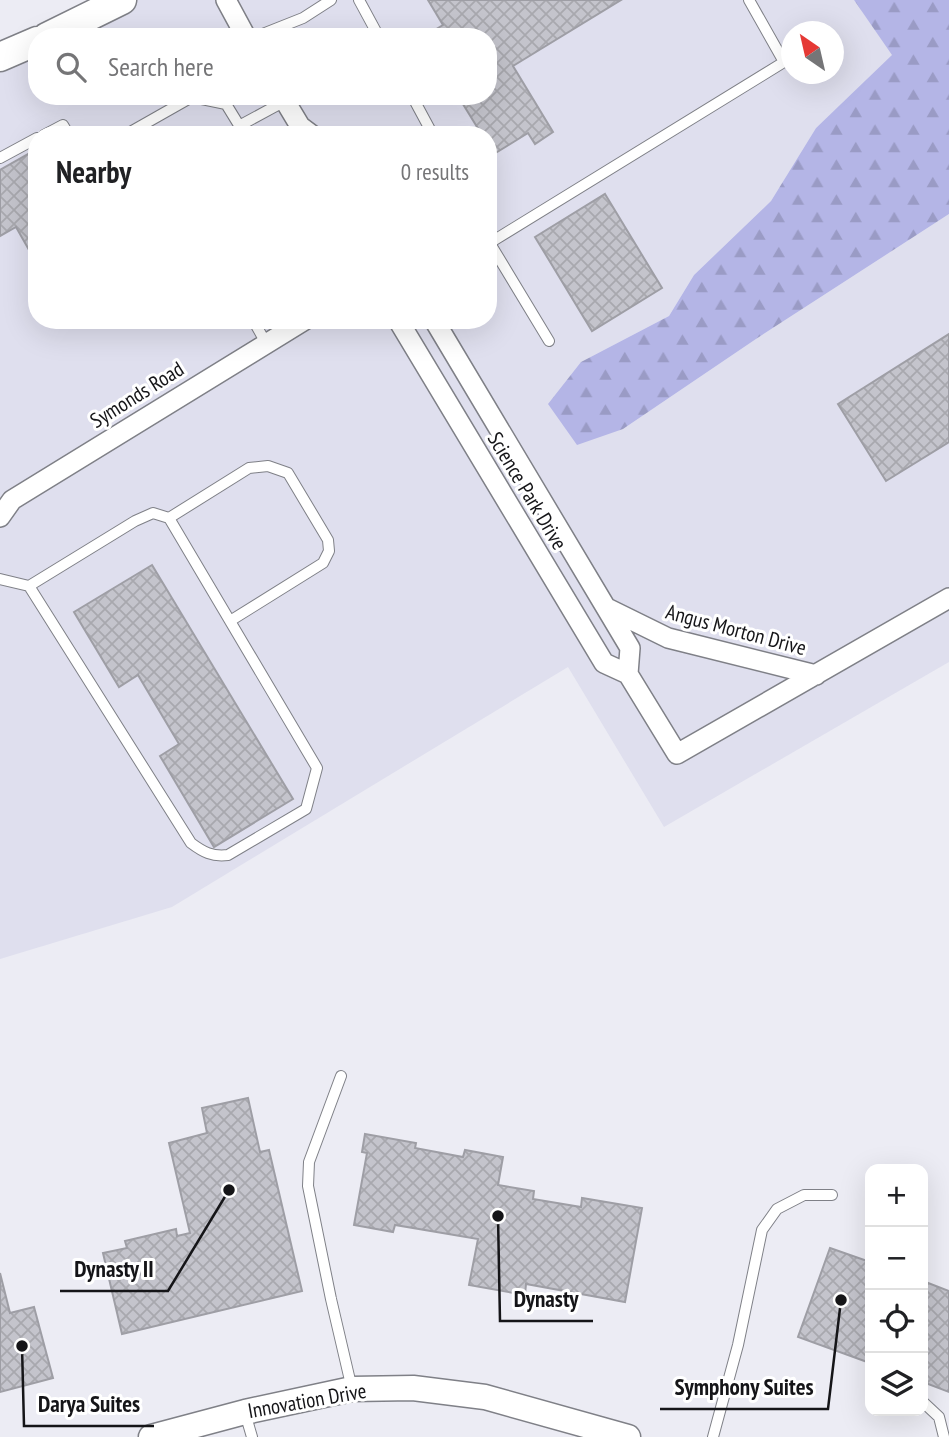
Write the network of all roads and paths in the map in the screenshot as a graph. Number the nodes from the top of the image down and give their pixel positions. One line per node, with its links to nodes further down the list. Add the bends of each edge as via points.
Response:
1 (122, 0): 6 (main road)
2 (226, 0): 7 (street)
3 (331, 0): 8 (lane)
4 (359, 0): 9 (lane)
5 (749, 0): 24 (lane, via 784,62)
6 (65, 28)
7 (241, 28)
8 (278, 28)
9 (374, 28)
10 (28, 45): 11 (main road)
11 (0, 57)
12 (178, 105): 17 (lane)
13 (227, 105): 18 (lane)
14 (274, 105): 19 (lane)
15 (287, 105): 20 (street)
16 (417, 105): 21 (lane)
17 (141, 126)
18 (240, 126)
19 (247, 126)
20 (300, 126)
21 (428, 126)
22 (28, 143): 23 (lane)
23 (0, 158)
24 (497, 237)
25 (497, 255): 30 (lane)
26 (258, 329): 31 (lane)
27 (289, 329): 31 (street, Symonds Road)
28 (403, 329): 39 (street, Science Park Drive, via 604,663)
29 (439, 329): 37 (street, Science Park Drive)
30 (549, 341)
31 (266, 342): 32 (street, Symonds Road, via 12,500)
32 (0, 517)
33 (169, 518): 35 (lane, via 153,513 135,521); 38 (lane); 38 (lane, via 249,468 268,466 288,473 328,540 323,563)
34 (0, 579): 35 (lane)
35 (29, 586): 38 (lane, via 191,843 217,856 228,855 306,809 317,768)
36 (949, 598): 40 (street, Angus Morton Drive)
37 (607, 608): 39 (street, Science Park Drive, via 630,648); 40 (street, Angus Morton Drive, via 668,638)
38 (230, 621)
39 (628, 674): 41 (street, Science Park Drive)
40 (816, 675): 41 (street, Angus Morton Drive)
41 (677, 754)
42 (341, 1076): 44 (lane, via 309,1162 308,1186)
43 (832, 1195): 50 (lane, via 804,1195 777,1209 762,1230)
44 (352, 1389): 46 (street, Innovation Drive); 49 (street, Innovation Drive, via 413,1388 485,1396)
45 (928, 1407): 51 (lane, via 939,1417)
46 (245, 1412): 47 (street, Innovation Drive); 48 (lane)
47 (151, 1437)
48 (252, 1437)
49 (628, 1437)
50 (713, 1437)
51 (944, 1437)

